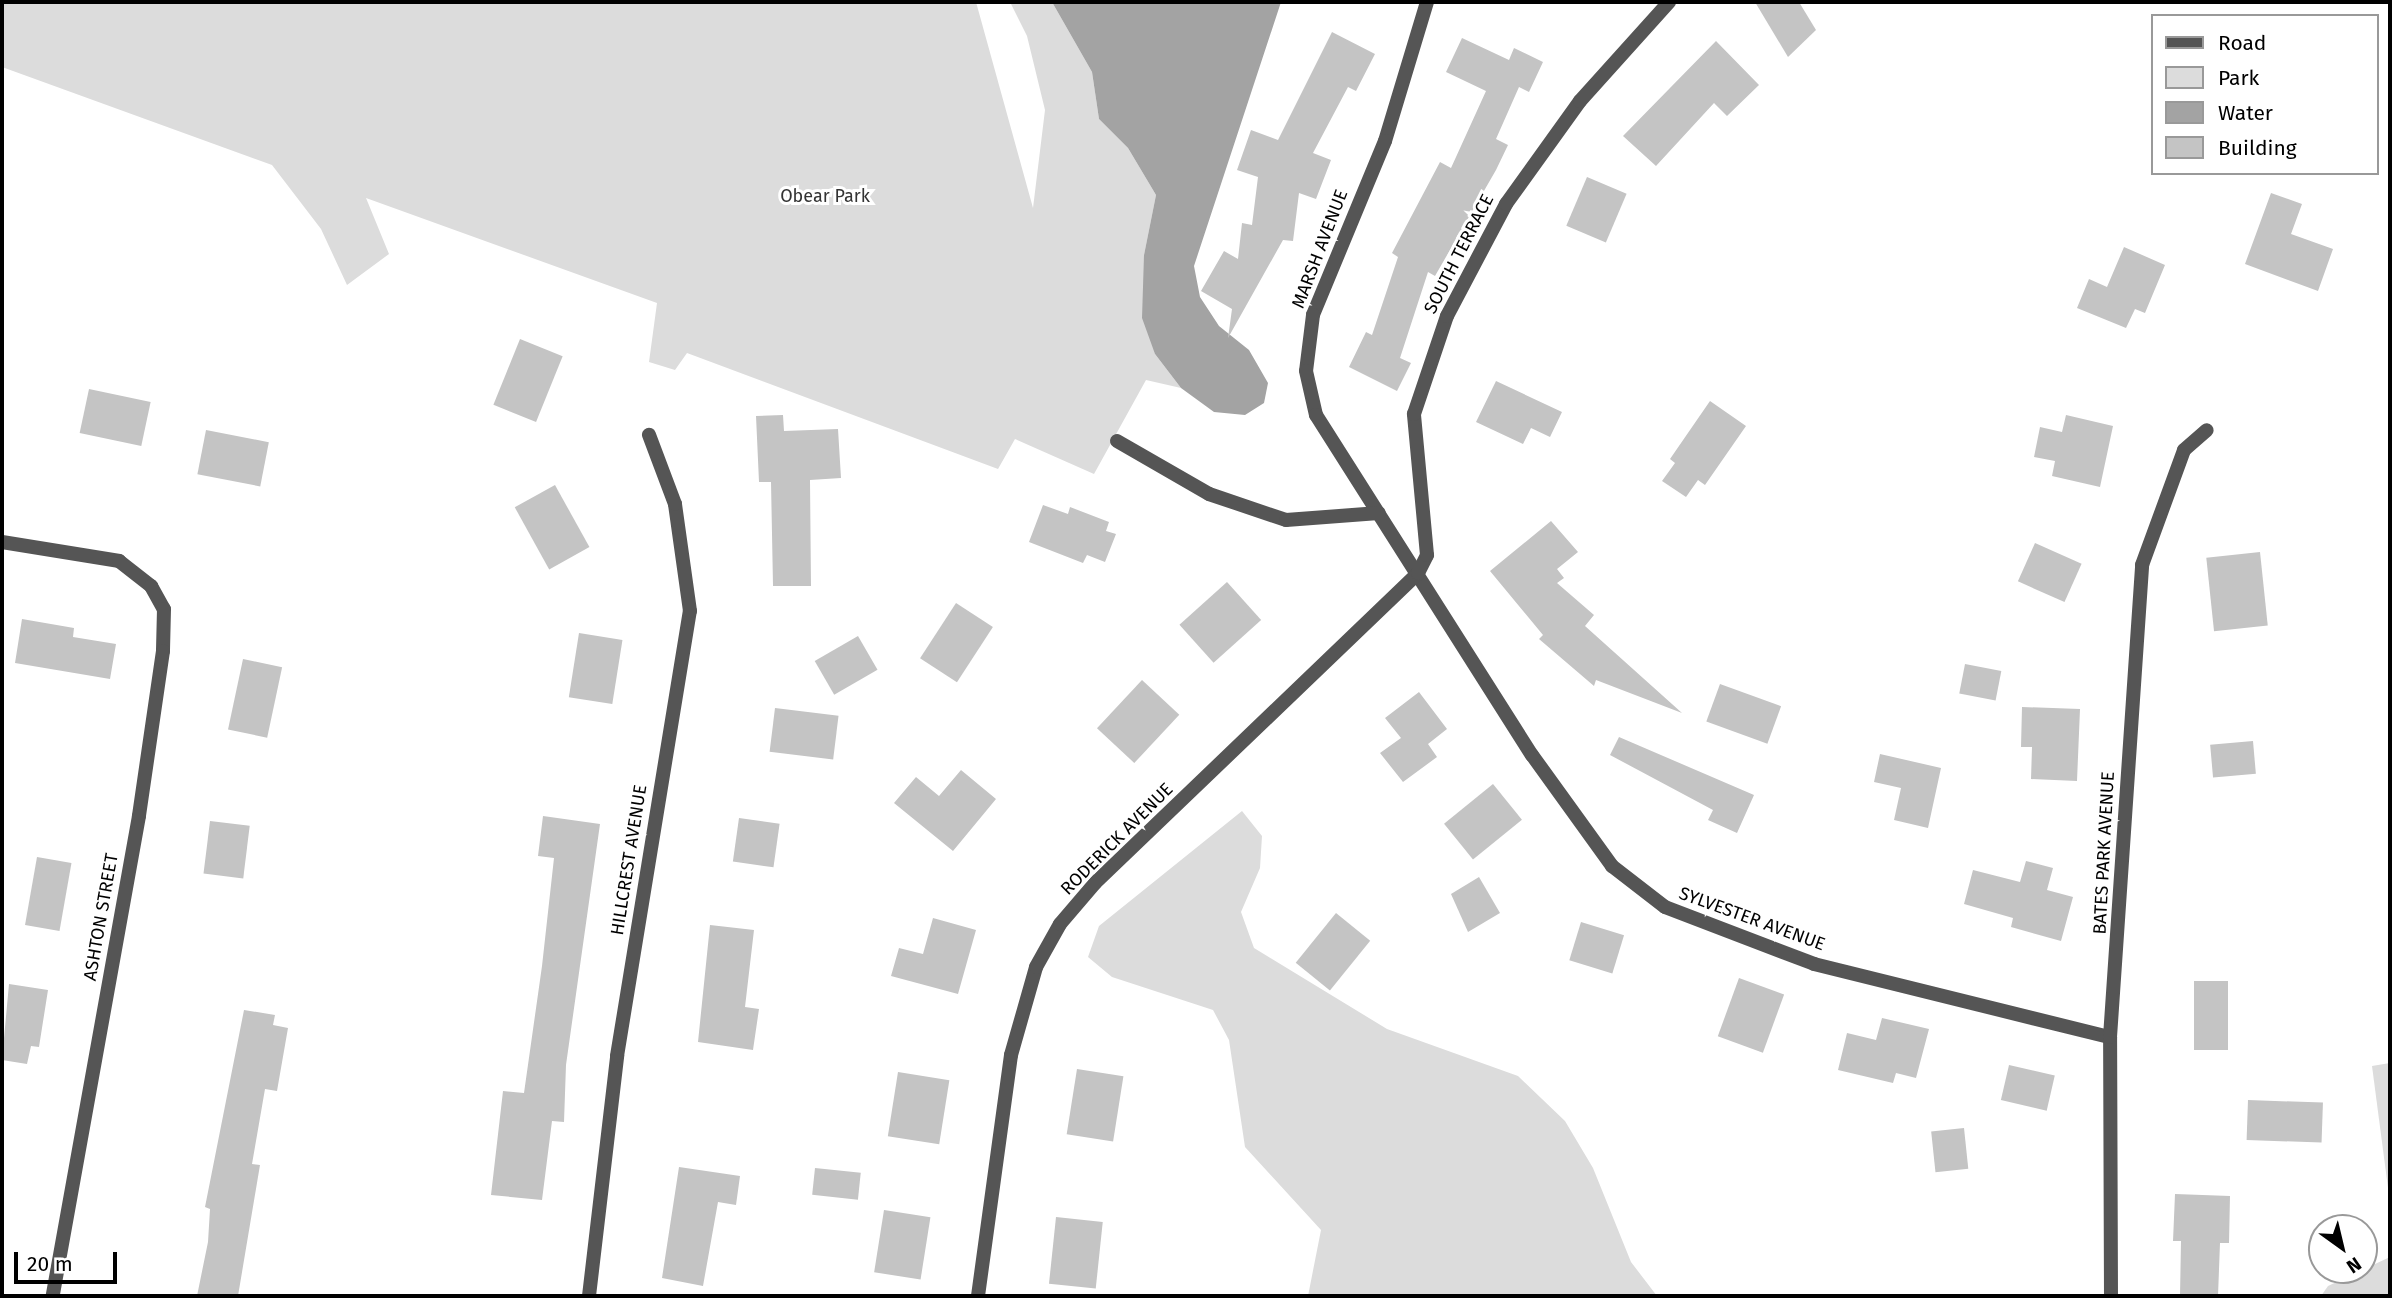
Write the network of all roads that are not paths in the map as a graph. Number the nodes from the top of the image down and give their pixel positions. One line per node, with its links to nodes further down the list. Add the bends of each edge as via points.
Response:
1 (1427, 2): 6 (street, MARSH AVENUE, via 1385,141 1313,315 1306,371 1316,415)
2 (1670, 2): 8 (street, SOUTH TERRACE, via 1580,101 1506,204 1447,316 1413,414 1427,555)
3 (2207, 430): 9 (street, BATES PARK AVENUE, via 2184,450 2142,565)
4 (649, 435): 11 (street, HILLCREST AVENUE, via 675,504 690,611 617,1056)
5 (1117, 442): 6 (street, via 1209,494 1286,520)
6 (1379, 513): 8 (street, MARSH AVENUE)
7 (2, 542): 10 (street, ASHTON STREET, via 119,561 151,586 164,609 163,651)
8 (1418, 573): 9 (street, SYLVESTER AVENUE, via 1532,755 1612,866 1665,908 1814,964); 12 (street, RODERICK AVENUE, via 1105,873 1060,924 1020,1010)
9 (2110, 1037): 13 (street, BATES PARK AVENUE)
10 (53, 1296)
11 (589, 1296)
12 (978, 1296)
13 (2111, 1296)

